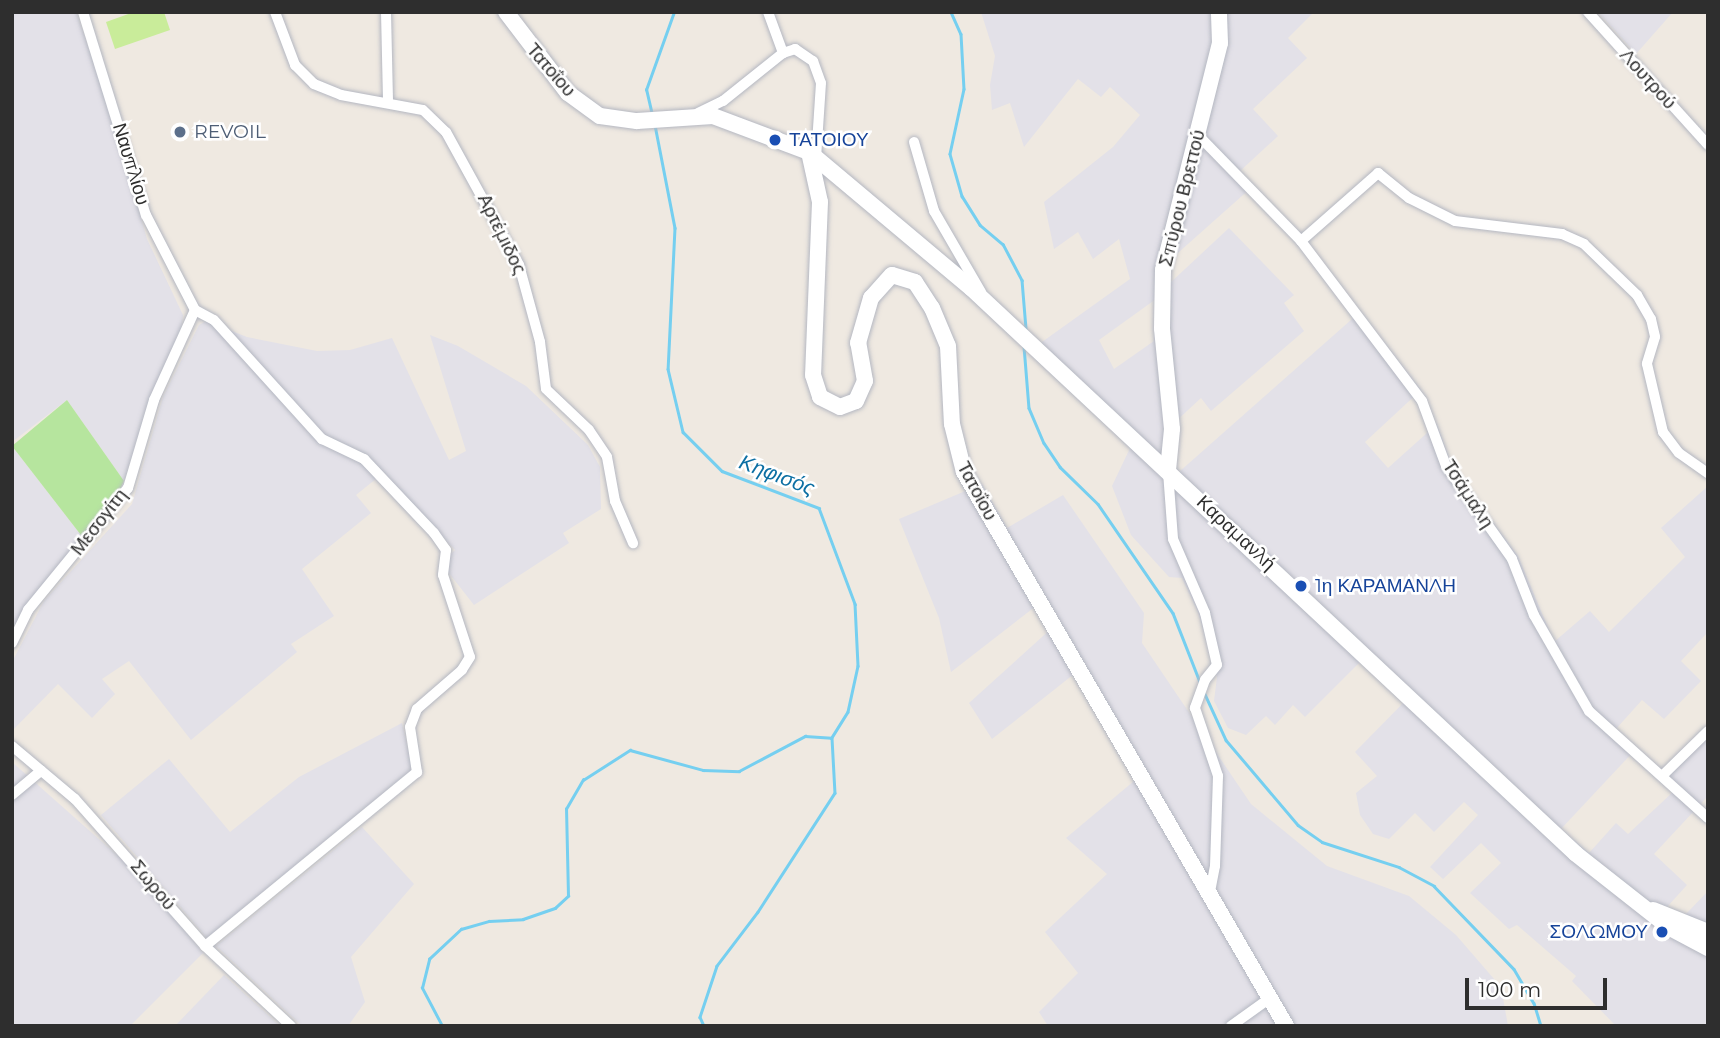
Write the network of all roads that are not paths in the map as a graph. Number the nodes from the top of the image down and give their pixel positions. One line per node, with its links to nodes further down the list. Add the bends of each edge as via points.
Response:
1 (83, 12): 20 (street, Ναυπλίου, via 146,215)
2 (275, 12): 9 (street, Αρτέμιδος, via 288,51 304,76 326,90)
3 (386, 12): 9 (street)
4 (506, 12): 10 (street, Τατοΐου, via 577,101 600,116 637,121)
5 (768, 12): 8 (street)
6 (1219, 12): 11 (street, Σπύρου Βρεττού, via 1220,43)
7 (1588, 12): 13 (street, Λουτρού)
8 (783, 52): 10 (street, via 723,101); 14 (street, via 803,52 818,70)
9 (388, 102): 23 (street, Αρτέμιδος, via 430,115 468,164 511,246 528,292 546,389 589,430 607,457 615,501)
10 (697, 114): 14 (street, Τατοΐου, via 758,129)
11 (1199, 136): 18 (street, Τσάμαλη); 21 (street, Σπύρου Βρεττού, via 1163,270 1161,328 1172,429)
12 (914, 142): 19 (street, via 934,211)
13 (1708, 145)
14 (815, 157): 15 (street, Καραμανλή); 16 (street, Τατοΐου); 17 (street, Τατοΐου)
15 (853, 187): 16 (street, via 837,183); 19 (street, Καραμανλή)
16 (822, 192): 17 (street, Τατοΐου)
17 (819, 211): 31 (street, Τατοΐου, via 819,320 813,375 820,397 840,407 856,401 865,381 858,343 871,299 891,275 915,282 948,346 958,459)
18 (1301, 241): 22 (street, via 1378,173 1409,198 1455,221 1562,234 1584,244 1637,295 1651,319 1655,337 1647,364 1662,432 1679,453); 28 (street, Τσάμαλη, via 1428,409 1446,466 1512,559 1534,615 1589,711)
19 (987, 303): 21 (street, Καραμανλή)
20 (195, 310): 24 (street, Μεσογίτη, via 154,400 128,488 28,610); 34 (street, via 214,320 314,432 363,459 434,533 446,550 443,575 470,657 462,670 417,709 410,727 417,772)
21 (1168, 470): 31 (street, via 1173,540 1205,613 1217,665 1205,680 1195,708 1218,776); 32 (street, Καραμανλή, via 1576,854)
22 (1708, 473)
23 (633, 543)
24 (12, 643)
25 (1708, 731): 28 (street)
26 (12, 746): 27 (street, Σωρού)
27 (41, 771): 29 (street); 34 (street, Σωρού, via 129,857)
28 (1662, 776): 30 (street, Τσάμαλη)
29 (12, 795)
30 (1708, 818)
31 (1210, 892): 36 (street, Τατοΐου)
32 (1647, 908): 33 (street, Καραμανλή); 35 (street, Καραμανλή, via 1670,928)
33 (1706, 930)
34 (205, 946): 37 (street, Σωρού)
35 (1708, 948)
36 (1270, 998): 38 (street); 39 (street, Τατοΐου)
37 (291, 1026)
38 (1231, 1026)
39 (1286, 1026)

